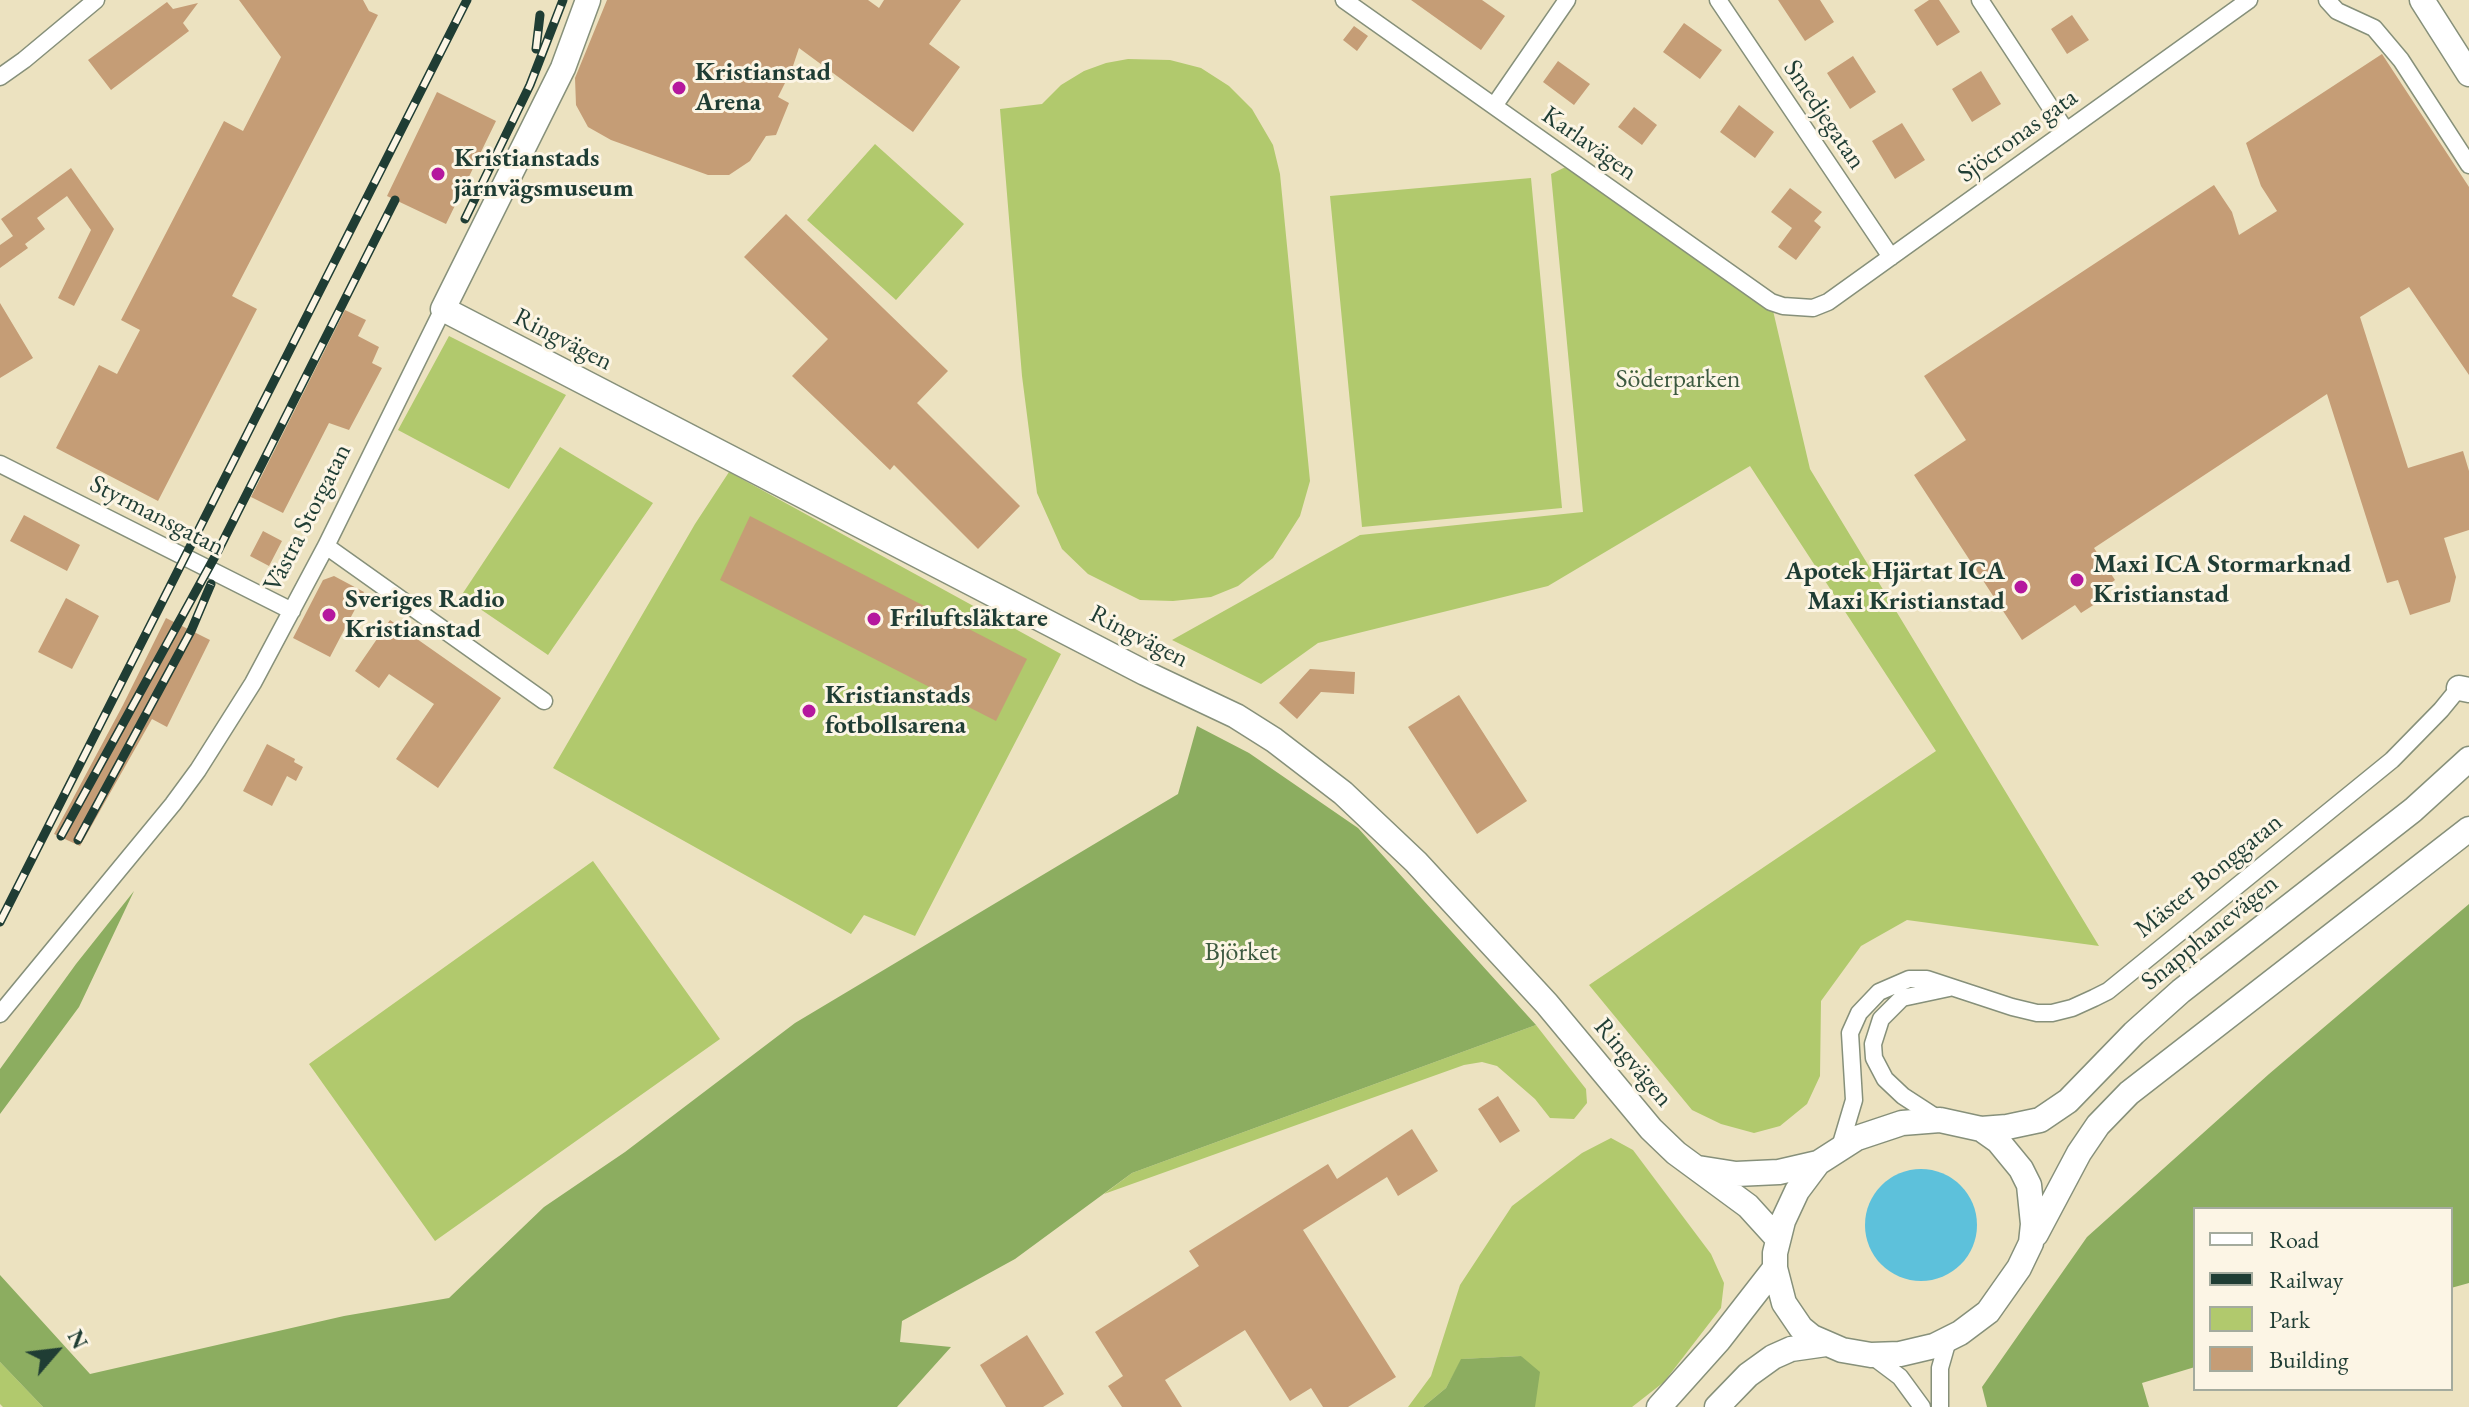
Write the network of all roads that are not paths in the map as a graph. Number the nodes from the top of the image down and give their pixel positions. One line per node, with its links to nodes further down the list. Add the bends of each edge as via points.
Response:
1 (96, 0): 11 (street)
2 (588, 0): 17 (main road, Västra Storgatan, via 563,68)
3 (1344, 0): 12 (street, Karlavägen)
4 (1567, 0): 12 (street)
5 (1718, 0): 15 (street, Smedjegatan)
6 (1980, 0): 13 (street)
7 (2327, 0): 14 (street, via 2337,11 2374,28)
8 (2422, 0): 10 (main road)
9 (2239, 3): 13 (street, Sjöcronas gata)
10 (2469, 74)
11 (0, 77)
12 (1494, 106): 16 (street, Karlavägen, via 1771,302)
13 (2066, 131): 15 (street, Sjöcronas gata)
14 (2469, 165)
15 (1891, 257): 16 (street, Sjöcronas gata)
16 (1813, 308)
17 (443, 309): 19 (street, Västra Storgatan); 31 (main road, Ringvägen, via 1274,740 1343,793 1416,862 1547,1004 1651,1129)
18 (0, 464): 20 (street, Styrmansgatan)
19 (326, 546): 20 (street, Västra Storgatan); 22 (street)
20 (292, 611): 26 (street, Västra Storgatan, via 198,770)
21 (2464, 689): 25 (street, Mäster Bonggatan, via 2392,760 2108,991 2072,1008 2037,1013)
22 (544, 701)
23 (2469, 759): 28 (main road, Snapphanevägen, via 2413,810 2181,991 2061,1106 2040,1120)
24 (2469, 829): 33 (main road, via 2129,1093 2079,1153)
25 (1955, 987): 27 (street, via 1902,998 1881,1019 1873,1044 1885,1079); 29 (street, Mäster Bonggatan, via 1909,979 1879,992 1859,1013 1850,1033 1854,1100)
26 (0, 1014)
27 (1940, 1120): 28 (main road); 29 (main road, via 1886,1127)
28 (1981, 1129): 33 (main road, via 2011,1155 2029,1185)
29 (1840, 1147): 30 (main road)
30 (1818, 1163): 31 (main road, via 1736,1174); 32 (main road, via 1789,1205)
31 (1696, 1168): 32 (main road, Ringvägen, via 1748,1206)
32 (1778, 1239): 34 (main road)
33 (2031, 1243): 35 (main road, via 1988,1312)
34 (1775, 1268): 36 (main road, via 1793,1317); 38 (main road)
35 (1948, 1340): 37 (main road, via 1918,1351); 41 (street, via 1940,1368)
36 (1826, 1344): 37 (main road); 39 (main road, via 1773,1357)
37 (1871, 1355): 40 (street, via 1900,1377)
38 (1659, 1407)
39 (1717, 1407)
40 (1922, 1407)
41 (1940, 1407)

